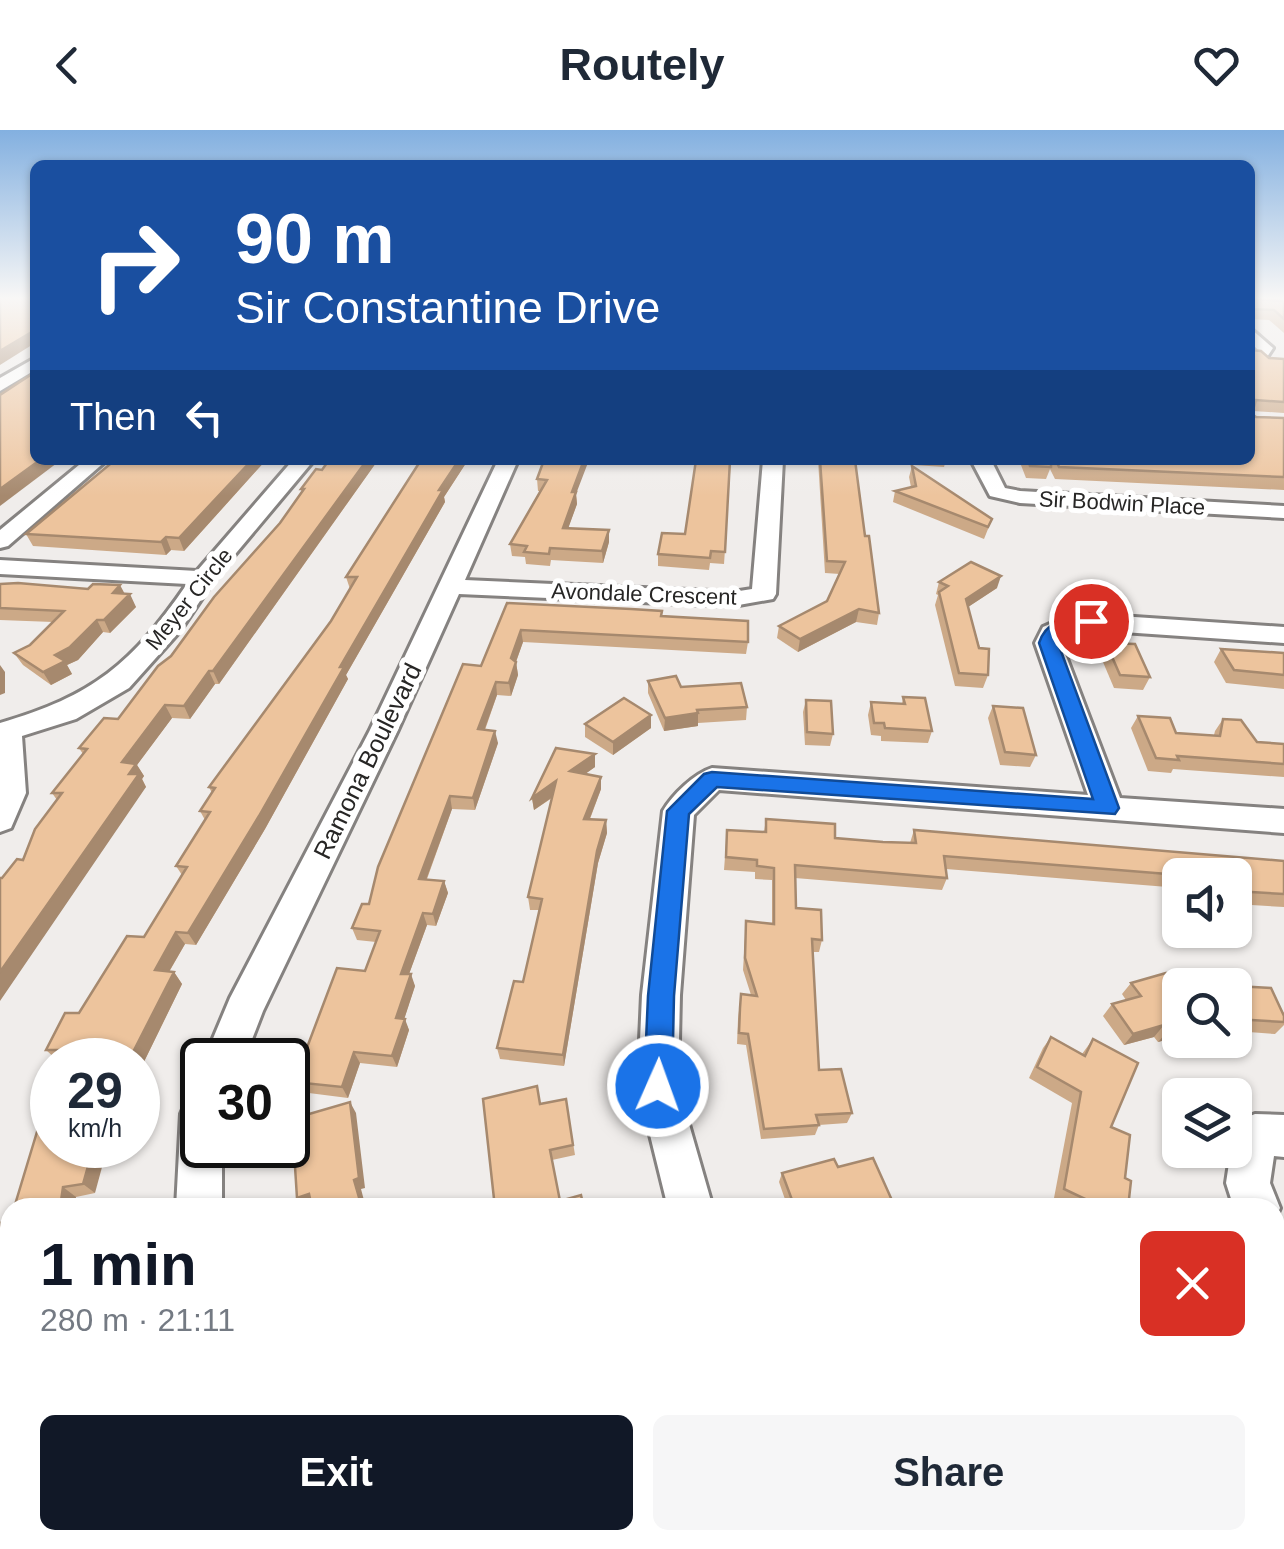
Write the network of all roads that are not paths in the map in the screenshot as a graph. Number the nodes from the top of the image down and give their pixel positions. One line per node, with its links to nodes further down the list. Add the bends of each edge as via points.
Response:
1 (30, 366): 2 (street)
2 (0, 386)
3 (91, 465): 9 (street)
4 (300, 465): 11 (street, Meyer Circle)
5 (506, 465): 12 (street, Ramona Boulevard)
6 (773, 465): 12 (street, Avondale Crescent, via 764,594 734,600)
7 (983, 465): 8 (street, Sir Bodwin Place, via 997,492 1020,497)
8 (1284, 512)
9 (0, 542)
10 (0, 567): 11 (street)
11 (202, 578): 14 (street, Meyer Circle, via 171,626 119,682 66,713)
12 (450, 586): 18 (street, Ramona Boulevard)
13 (1284, 635): 15 (street, via 1075,620 1052,632 1048,643)
14 (4, 732): 16 (street, via 11,793)
15 (1108, 808): 17 (street); 22 (street, via 712,779 702,788 678,811 661,996 658,1086)
16 (0, 820)
17 (1284, 821)
18 (233, 1038)
19 (1284, 1136): 23 (street, via 1255,1135 1248,1183)
20 (200, 1168): 21 (street)
21 (199, 1198)
22 (688, 1198)
23 (1253, 1198)

